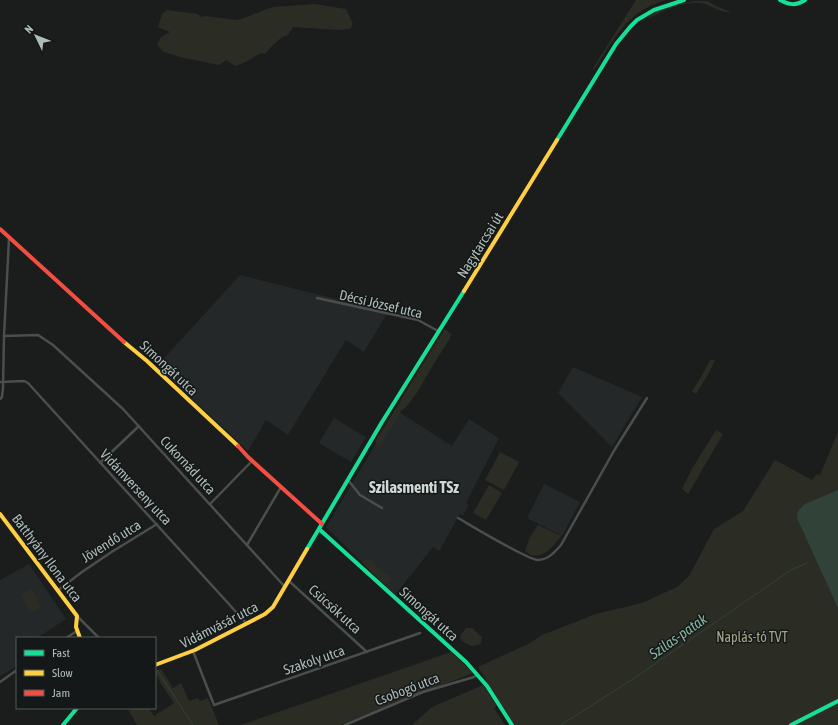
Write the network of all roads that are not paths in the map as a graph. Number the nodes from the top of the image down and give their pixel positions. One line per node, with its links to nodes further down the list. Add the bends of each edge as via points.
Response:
1 (684, 0): 7 (main road, Nagytarcsai út, via 654,9 642,16 622,36)
2 (780, 0): 3 (main road, via 793,5)
3 (805, 0)
4 (0, 229): 5 (main road, Simongát utca)
5 (9, 238): 8 (street); 13 (main road, Simongát utca, via 147,361)
6 (317, 298): 7 (street, Décsi József utca, via 418,320)
7 (439, 332): 15 (main road, Nagytarcsai út)
8 (4, 336): 9 (street); 12 (street, Cukornád utca, via 38,335 71,361)
9 (1, 382): 11 (street, via 3,388); 14 (street, Vidámverseny utca, via 28,382)
10 (647, 398): 20 (street, via 554,553 537,560)
11 (0, 399)
12 (139, 426): 14 (street); 17 (street, Cukornád utca)
13 (252, 461): 16 (main road, Simongát utca); 17 (street)
14 (100, 463): 21 (street, Vidámverseny utca)
15 (348, 480): 18 (street, via 360,495); 22 (main road, Nagytarcsai út)
16 (282, 487): 22 (main road, Simongát utca); 24 (street)
17 (210, 504): 24 (street, Cukornád utca)
18 (382, 508)
19 (0, 514): 27 (main road, Batthyány Ilona utca)
20 (458, 518)
21 (157, 524): 27 (street, Jövendő utca, via 110,553); 29 (street, Vidámverseny utca)
22 (322, 524): 23 (main road, Nagytarcsai út)
23 (319, 529): 25 (main road, Vidámvásár utca); 39 (main road, Simongát utca)
24 (247, 546): 26 (street, Cukornád utca)
25 (289, 581): 26 (main road, Vidámvásár utca); 36 (street, Csücsök utca)
26 (285, 588): 29 (main road, Vidámvásár utca, via 270,610)
27 (57, 591): 28 (main road, Batthyány Ilona utca)
28 (77, 616): 30 (main road, Batthyány Ilona utca); 34 (street)
29 (247, 624): 35 (main road, Vidámvásár utca)
30 (77, 631): 32 (street); 33 (main road, Batthyány Ilona utca)
31 (420, 633): 36 (street, Szakoly utca)
32 (68, 637)
33 (80, 637)
34 (98, 637)
35 (193, 651): 36 (street, Szakoly utca, via 214,705); 37 (main road, Vidámvásár utca)
36 (367, 652)
37 (156, 665)
38 (16, 671): 40 (street)
39 (478, 674): 44 (street, Csobogó utca, via 423,692); 45 (main road, Simongát utca)
40 (0, 682)
41 (838, 701): 46 (main road)
42 (76, 709): 43 (main road)
43 (63, 725)
44 (345, 725)
45 (512, 725)
46 (791, 725)

